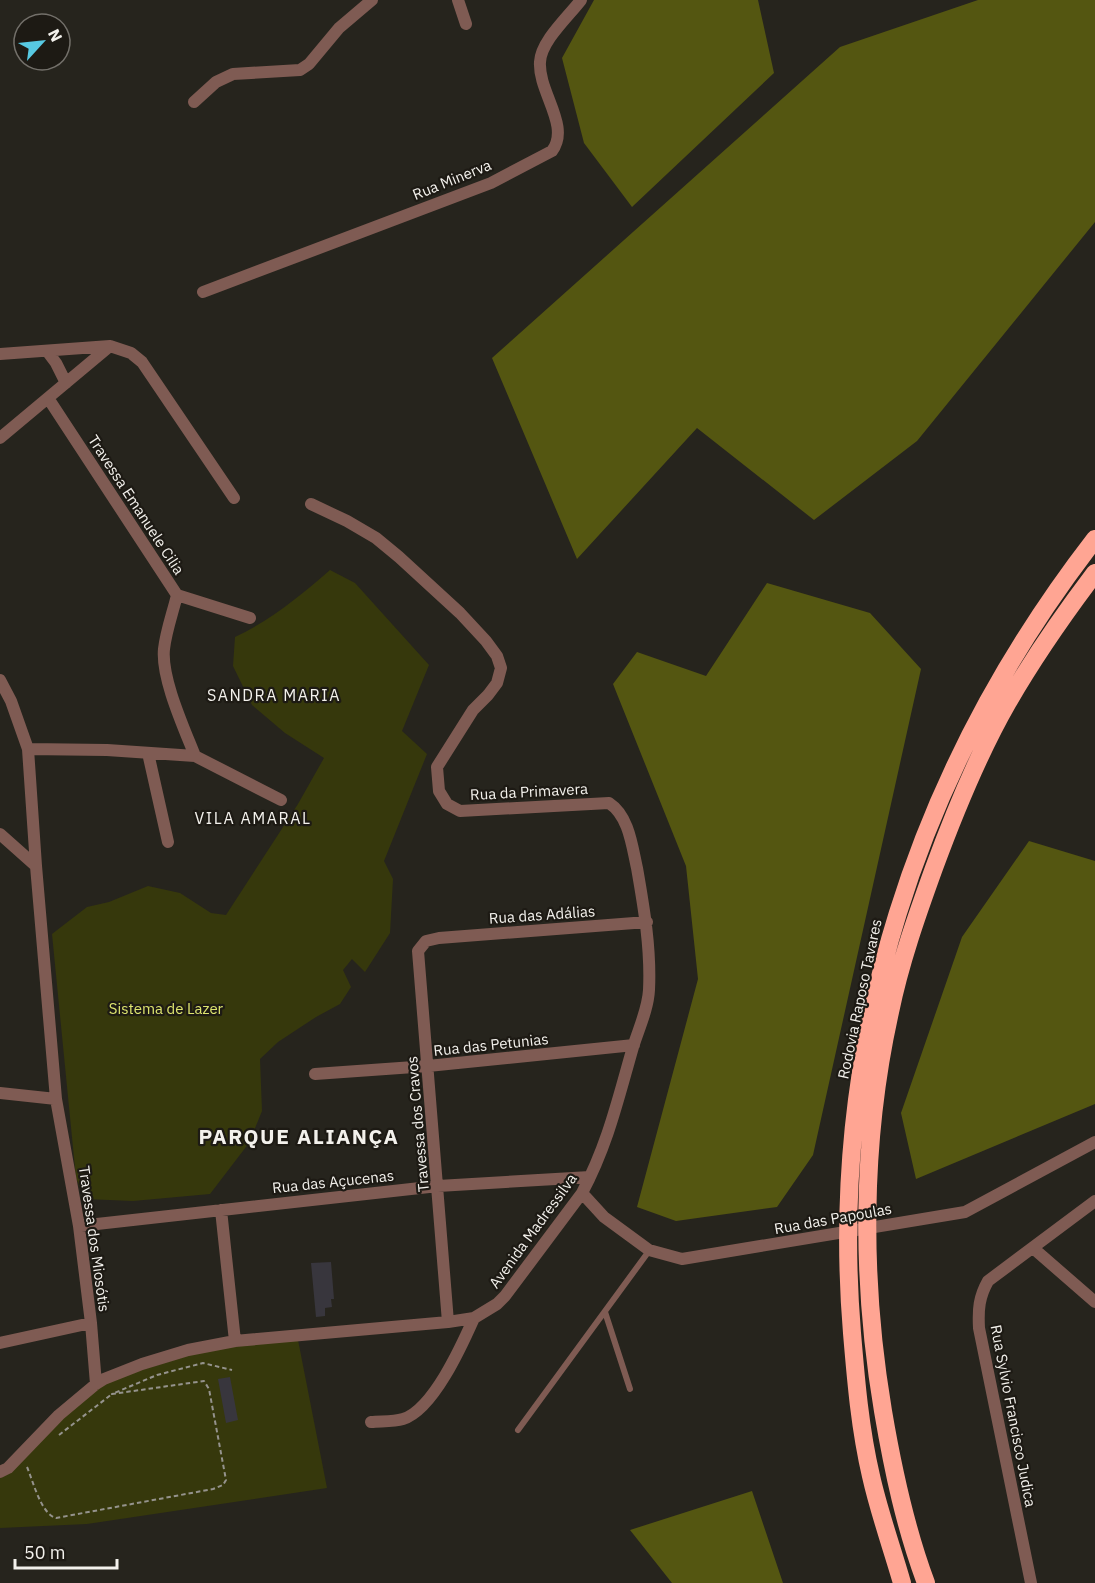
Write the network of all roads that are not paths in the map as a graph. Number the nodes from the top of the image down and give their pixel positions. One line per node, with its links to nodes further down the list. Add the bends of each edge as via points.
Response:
1 (372, 0): 5 (street, via 300,70 233,74 216,82)
2 (458, 0): 4 (street)
3 (580, 0): 6 (street, Rua Minerva, via 545,44 540,62 559,129 558,143 552,151 490,183)
4 (466, 24)
5 (194, 102)
6 (203, 292)
7 (110, 346): 8 (street); 10 (street); 13 (street, via 131,352 142,362)
8 (47, 351): 9 (street); 10 (street)
9 (0, 354)
10 (66, 383): 11 (street)
11 (48, 398): 12 (street); 17 (street, Travessa Emanuele Cilia)
12 (0, 438)
13 (234, 498)
14 (311, 504): 24 (street, Rua da Primavera, via 376,538 460,613 497,656 501,668 497,683 473,710 437,766 439,791 447,804 460,810)
15 (1095, 539): 56 (highway, Rodovia Raposo Tavares, via 1025,637 957,760 900,903 860,1069 849,1178 849,1295 857,1396 871,1476)
16 (1095, 573): 57 (highway, via 1008,703 948,829 918,912 890,1011 875,1096 867,1193 874,1357 893,1466 913,1549)
17 (177, 595): 18 (street, Travessa Emanuele Cilia); 22 (street, via 164,650 166,673)
18 (250, 618)
19 (0, 680): 20 (street, Travessa dos Miosótis)
20 (28, 749): 21 (street); 27 (street, Travessa dos Miosótis)
21 (148, 753): 22 (street); 26 (street)
22 (195, 756): 23 (street)
23 (281, 801)
24 (598, 803): 28 (street, Avenida Madressilva, via 609,803 618,809 625,823)
25 (0, 834): 27 (street)
26 (168, 842)
27 (36, 866): 34 (street, Travessa dos Miosótis)
28 (646, 922): 29 (street, Rua das Adálias); 30 (street, Avenida Madressilva, via 649,991)
29 (439, 938): 31 (street, Travessa dos Cravos, via 426,941 418,951)
30 (634, 1045): 31 (street, Rua das Petunias); 36 (street, Avenida Madressilva, via 617,1109)
31 (428, 1066): 32 (street, Rua das Petunias); 37 (street, Travessa dos Cravos)
32 (315, 1074)
33 (0, 1093): 34 (street)
34 (56, 1099): 41 (street, Travessa dos Miosótis)
35 (1095, 1142): 43 (street, Rua das Papoulas, via 965,1212 682,1259)
36 (590, 1177): 37 (street, Rua das Açucenas); 38 (street, Avenida Madressilva)
37 (438, 1186): 40 (street, Rua das Açucenas); 47 (street, Travessa dos Cravos)
38 (582, 1192): 43 (street, Rua das Papoulas, via 604,1217); 46 (street, Avenida Madressilva, via 505,1296)
39 (1095, 1201): 42 (street, Rua Sylvio Francisco Judica)
40 (221, 1210): 41 (street, Rua das Açucenas); 49 (street)
41 (79, 1226): 48 (street, Travessa dos Miosótis)
42 (1033, 1248): 44 (street); 58 (street, Rua Sylvio Francisco Judica, via 988,1281 978,1305 979,1328)
43 (650, 1250): 45 (lane)
44 (1095, 1302)
45 (605, 1312): 52 (lane); 54 (lane)
46 (474, 1318): 47 (street, Avenida Madressilva); 53 (street, via 456,1359 422,1405 405,1418)
47 (448, 1322): 49 (street, Avenida Madressilva)
48 (91, 1323): 50 (street); 51 (street, Travessa dos Miosótis)
49 (235, 1341): 51 (street, Avenida Madressilva, via 188,1350)
50 (0, 1343)
51 (96, 1384): 55 (street, Avenida Madressilva)
52 (630, 1389)
53 (371, 1422)
54 (519, 1430)
55 (0, 1472)
56 (902, 1583)
57 (926, 1583)
58 (1031, 1583)

